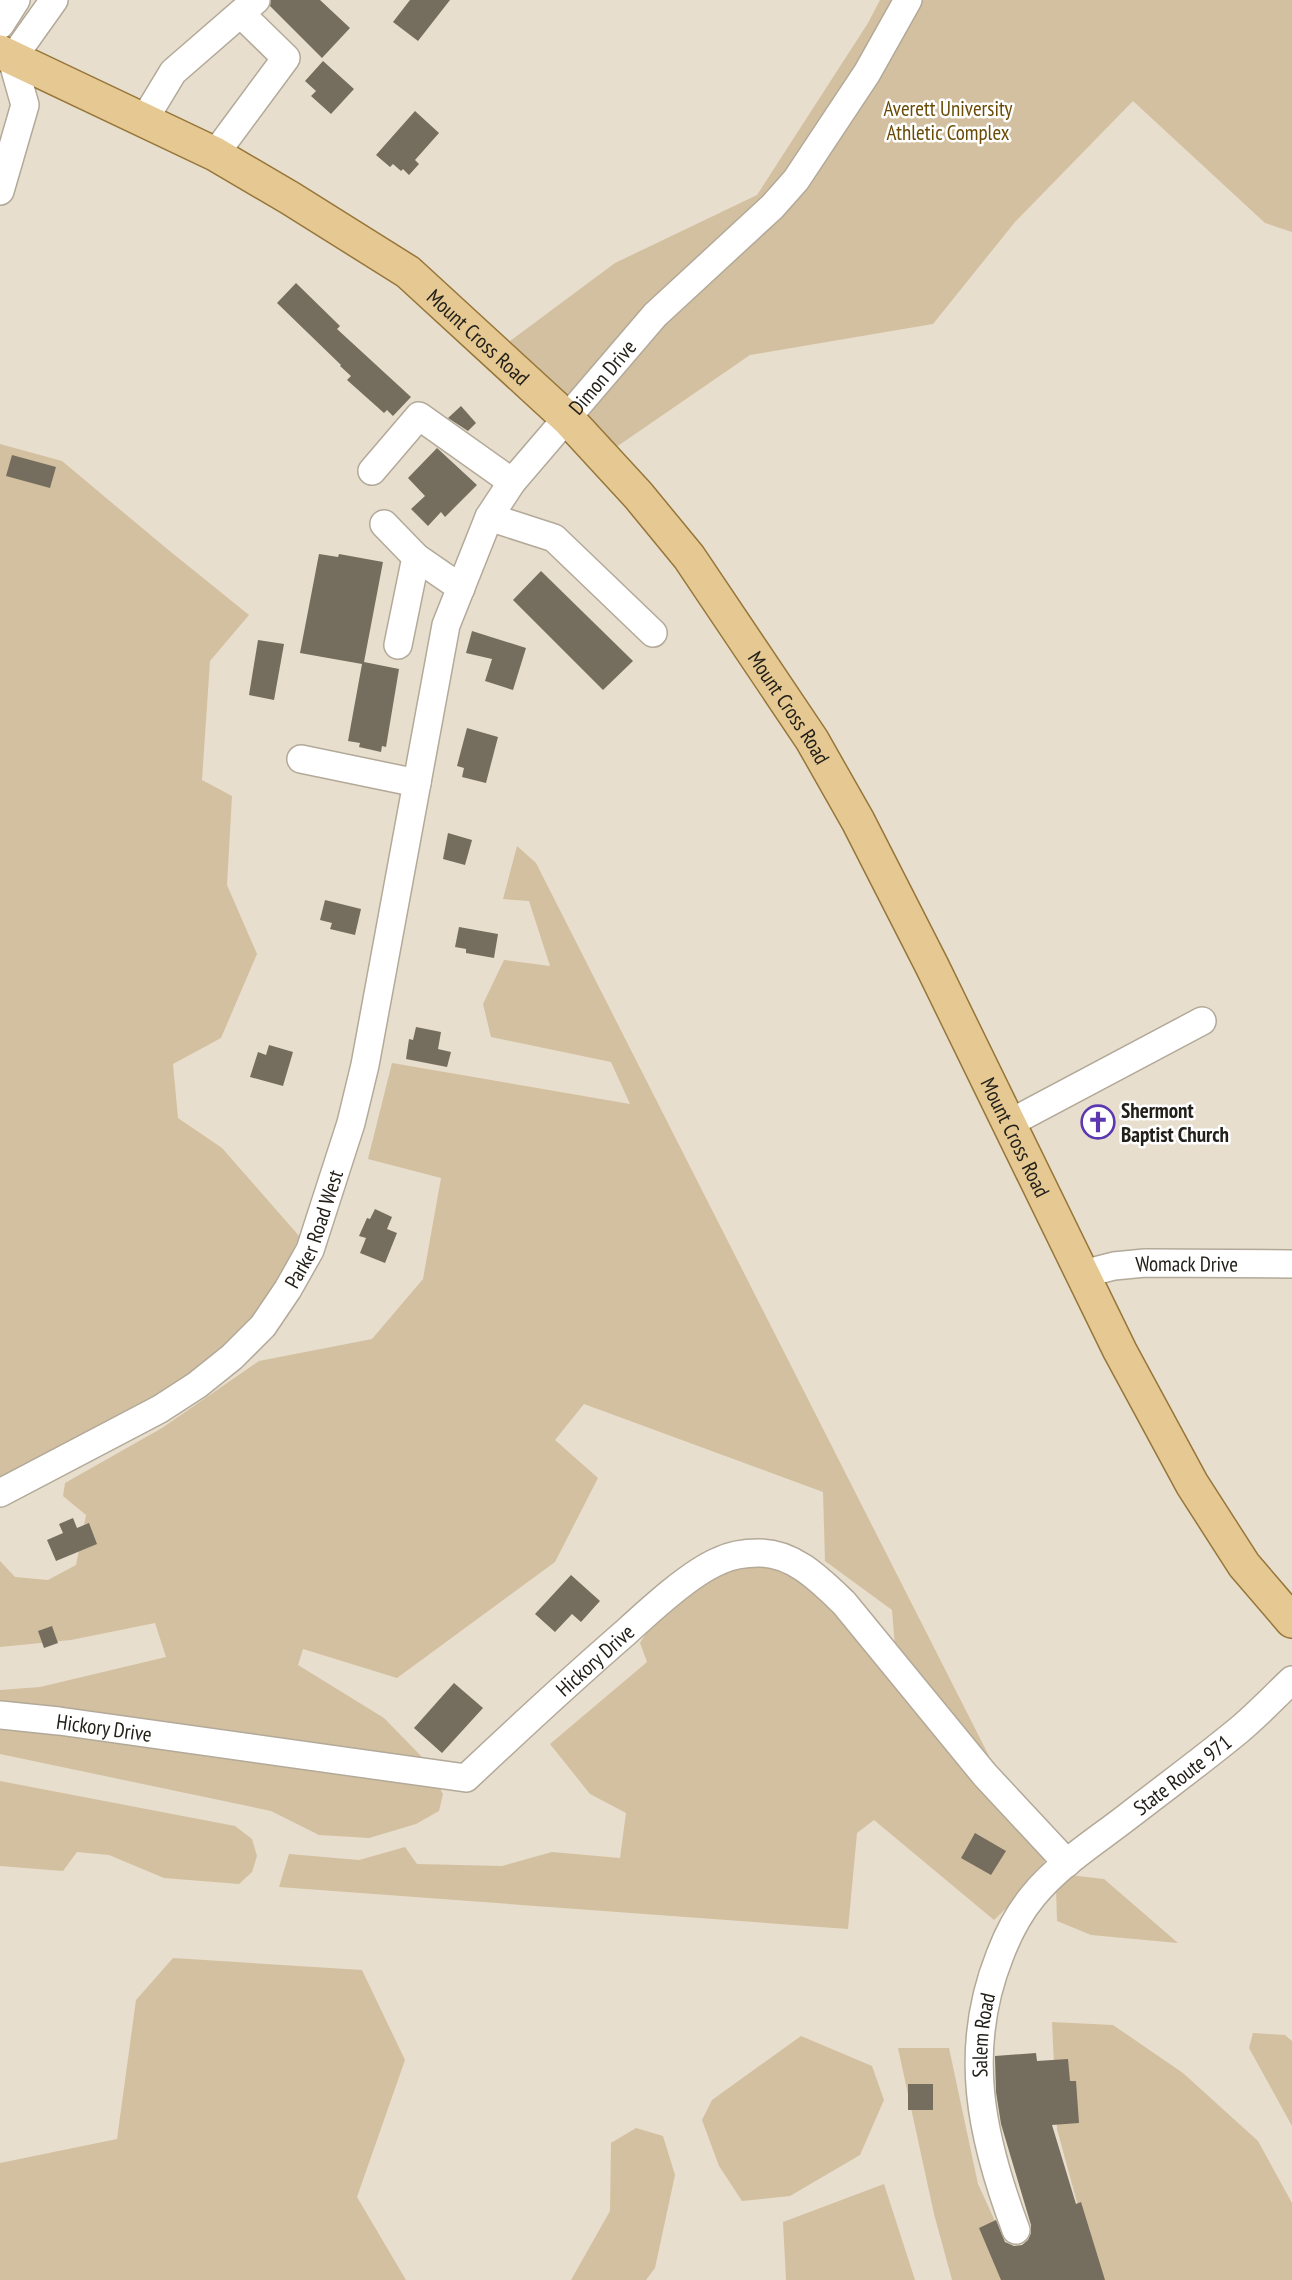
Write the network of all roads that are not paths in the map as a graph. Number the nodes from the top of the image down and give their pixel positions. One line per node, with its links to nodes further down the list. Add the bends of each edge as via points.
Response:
1 (16, 0): 5 (street)
2 (54, 0): 6 (street)
3 (908, 0): 10 (street, Dimon Drive, via 867,73 796,180 655,315)
4 (249, 7): 7 (street, via 173,72); 8 (street, via 286,58)
5 (0, 25)
6 (6, 56): 7 (main road, Mount Cross Road); 9 (street, via 25,105)
7 (144, 120): 8 (main road, Mount Cross Road)
8 (215, 154): 10 (main road, Mount Cross Road, via 408,272)
9 (0, 190)
10 (568, 419): 12 (street, Dimon Drive); 23 (main road, Mount Cross Road, via 689,556 812,740 858,821)
11 (372, 471): 12 (street, via 419,416)
12 (512, 482): 13 (street, Dimon Drive)
13 (489, 517): 16 (street, Dimon Drive); 17 (street, via 554,538)
14 (384, 524): 15 (street)
15 (416, 556): 16 (street); 18 (street)
16 (461, 588): 20 (street, Dimon Drive, via 446,625)
17 (652, 633)
18 (398, 645)
19 (301, 759): 20 (street)
20 (417, 783): 21 (street, Dimon Drive)
21 (411, 816): 26 (street, Parker Road West, via 351,1123 310,1250 288,1289 263,1326 198,1385)
22 (1202, 1021): 23 (street)
23 (1008, 1124): 25 (main road, Mount Cross Road)
24 (1292, 1264): 25 (street, Womack Drive, via 1145,1263)
25 (1083, 1274): 27 (main road, Mount Cross Road, via 1192,1484 1244,1565)
26 (0, 1493)
27 (1292, 1621)
28 (1292, 1680): 30 (street, State Route 971, via 1240,1729)
29 (0, 1715): 30 (street, Hickory Drive, via 466,1778 555,1694 671,1594 717,1561 738,1554 760,1553 790,1559 844,1603 985,1775)
30 (1067, 1863): 31 (street, Salem Road, via 1025,1906 991,1977 982,2012 979,2077 988,2135 1000,2187)
31 (1016, 2230)

